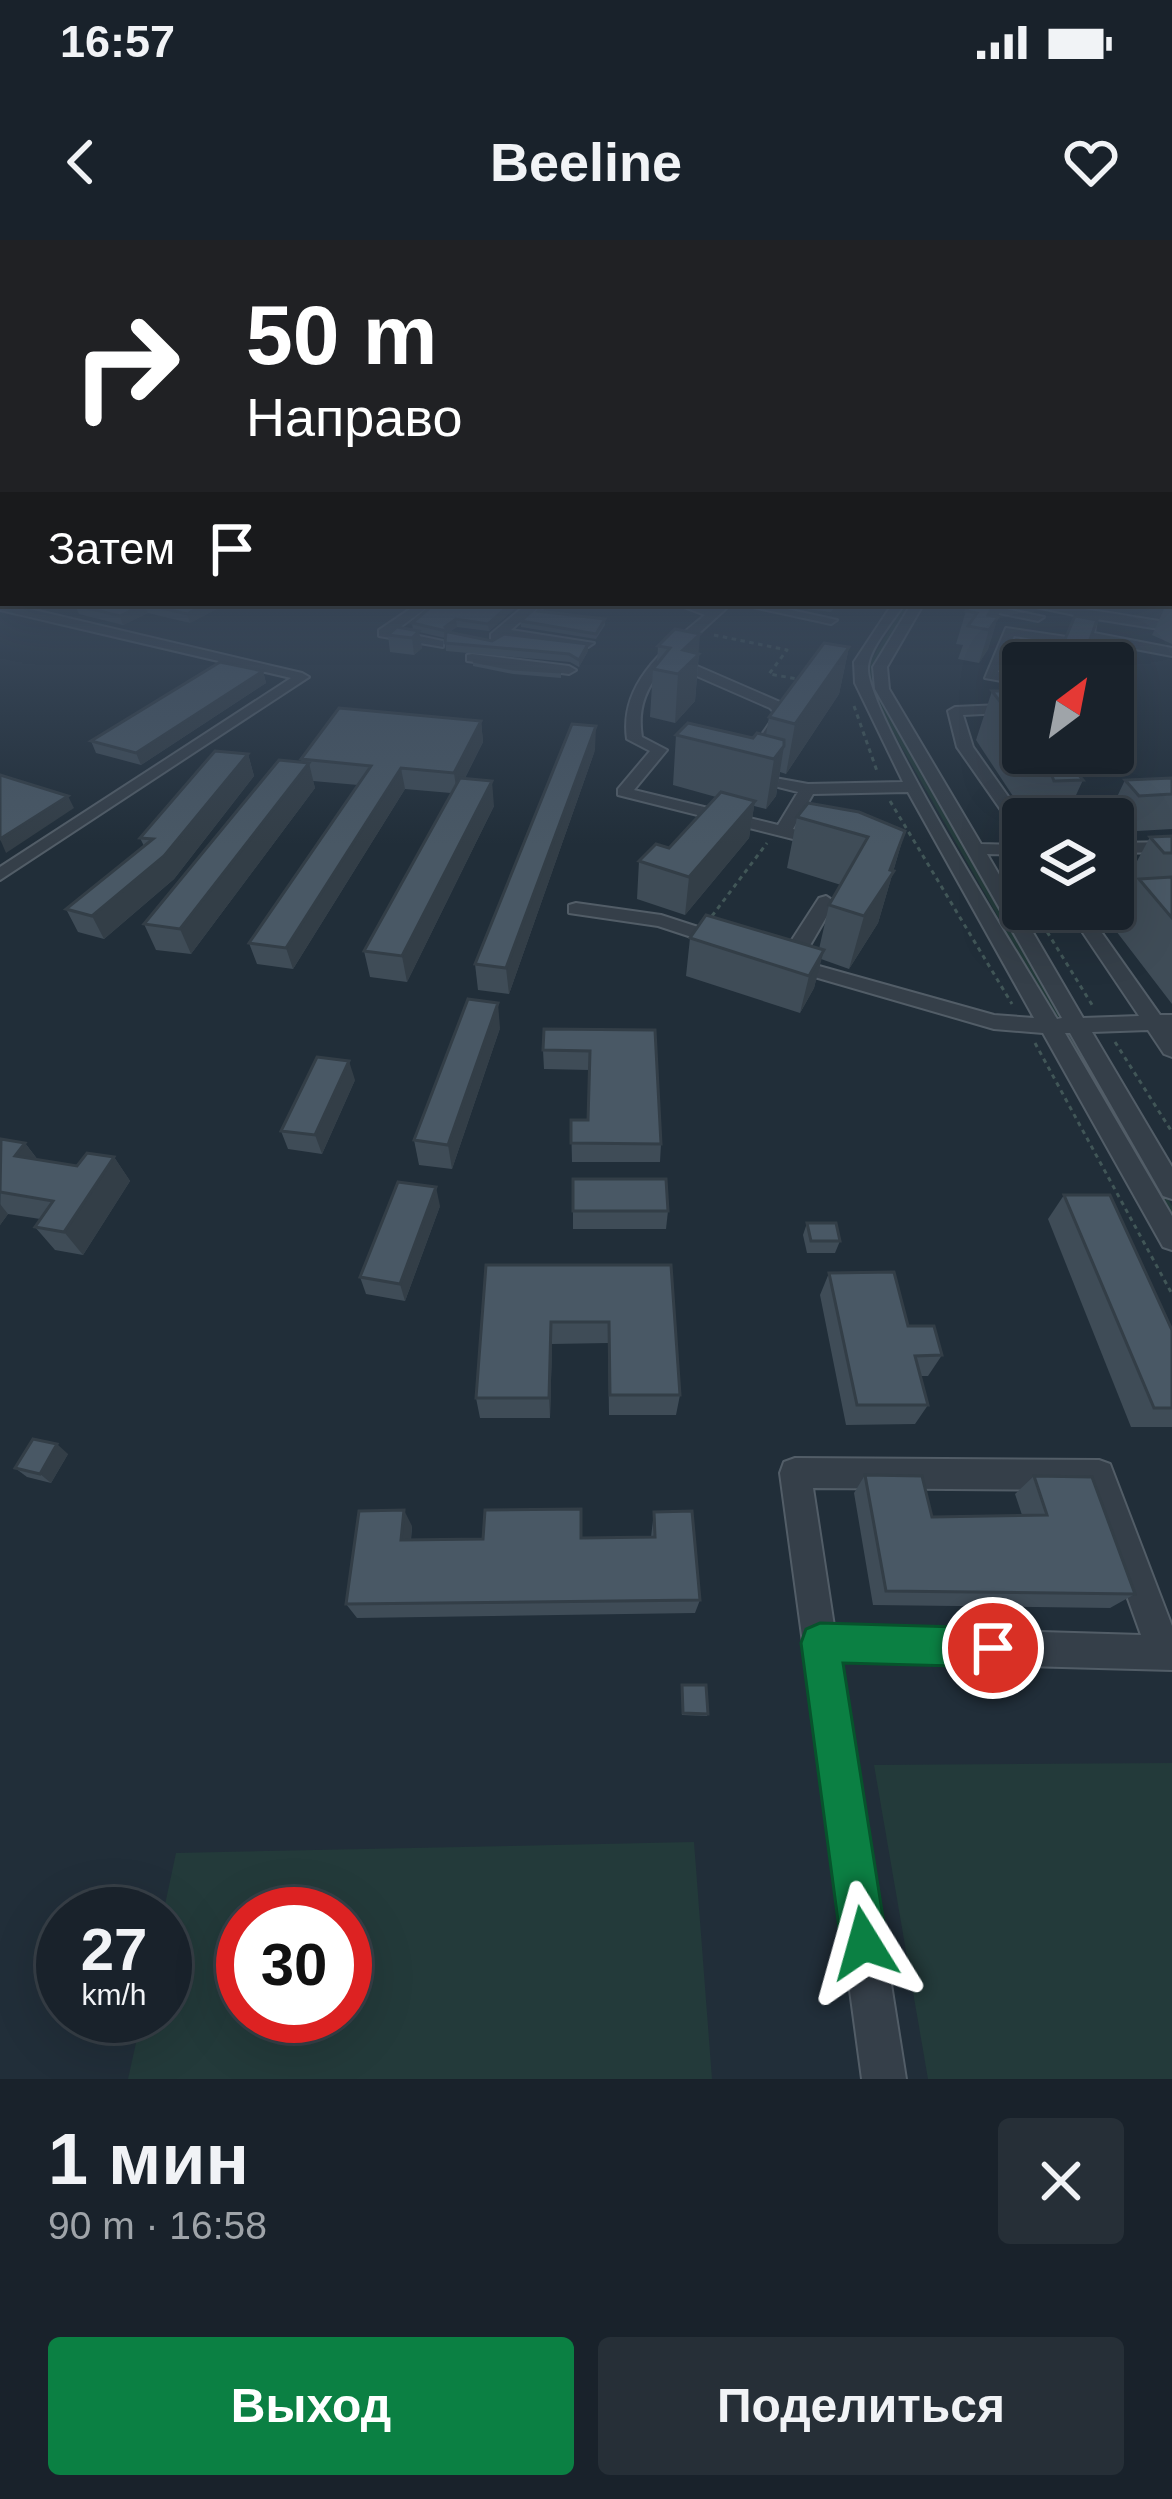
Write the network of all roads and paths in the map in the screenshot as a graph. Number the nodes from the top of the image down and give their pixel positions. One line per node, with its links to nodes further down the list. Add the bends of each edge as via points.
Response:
1 (290, 674): 28 (street, via 302,677)
2 (652, 674): 12 (street, via 640,685 632,730)
3 (704, 674): 11 (street, via 783,714)
4 (769, 674): 7 (path)
5 (862, 674): 15 (street)
6 (881, 674): 24 (street)
7 (808, 681)
8 (1002, 709): 9 (street, via 955,711)
9 (959, 723): 10 (street); 17 (street, via 965,747)
10 (1002, 723)
11 (762, 744)
12 (659, 750): 13 (street); 20 (street, via 624,792 697,820)
13 (680, 756)
14 (720, 767): 16 (street, via 745,766)
15 (913, 788): 16 (street); 36 (street)
16 (808, 789): 20 (street)
17 (1002, 799)
18 (1134, 805): 19 (street, via 1165,804)
19 (1172, 812)
20 (779, 830): 23 (street); 32 (path, via 710,919)
21 (1134, 846): 22 (street)
22 (1172, 847)
23 (850, 849)
24 (975, 849): 25 (street); 35 (street)
25 (1002, 850)
26 (1172, 872): 27 (street)
27 (1134, 874)
28 (0, 875)
29 (826, 902): 33 (street)
30 (575, 914): 32 (street, via 661,921)
31 (1092, 930): 34 (street)
32 (718, 940): 33 (street)
33 (772, 958): 36 (street, via 994,1022)
34 (1163, 1023): 35 (street); 37 (street)
35 (1077, 1025): 36 (street); 38 (street)
36 (1052, 1026): 39 (street)
37 (1172, 1049)
38 (1172, 1189)
39 (1172, 1239)
40 (820, 1643): 41 (street); 41 (street, via 795,1473 1099,1475); 42 (street)
41 (1169, 1653)
42 (884, 2079)

